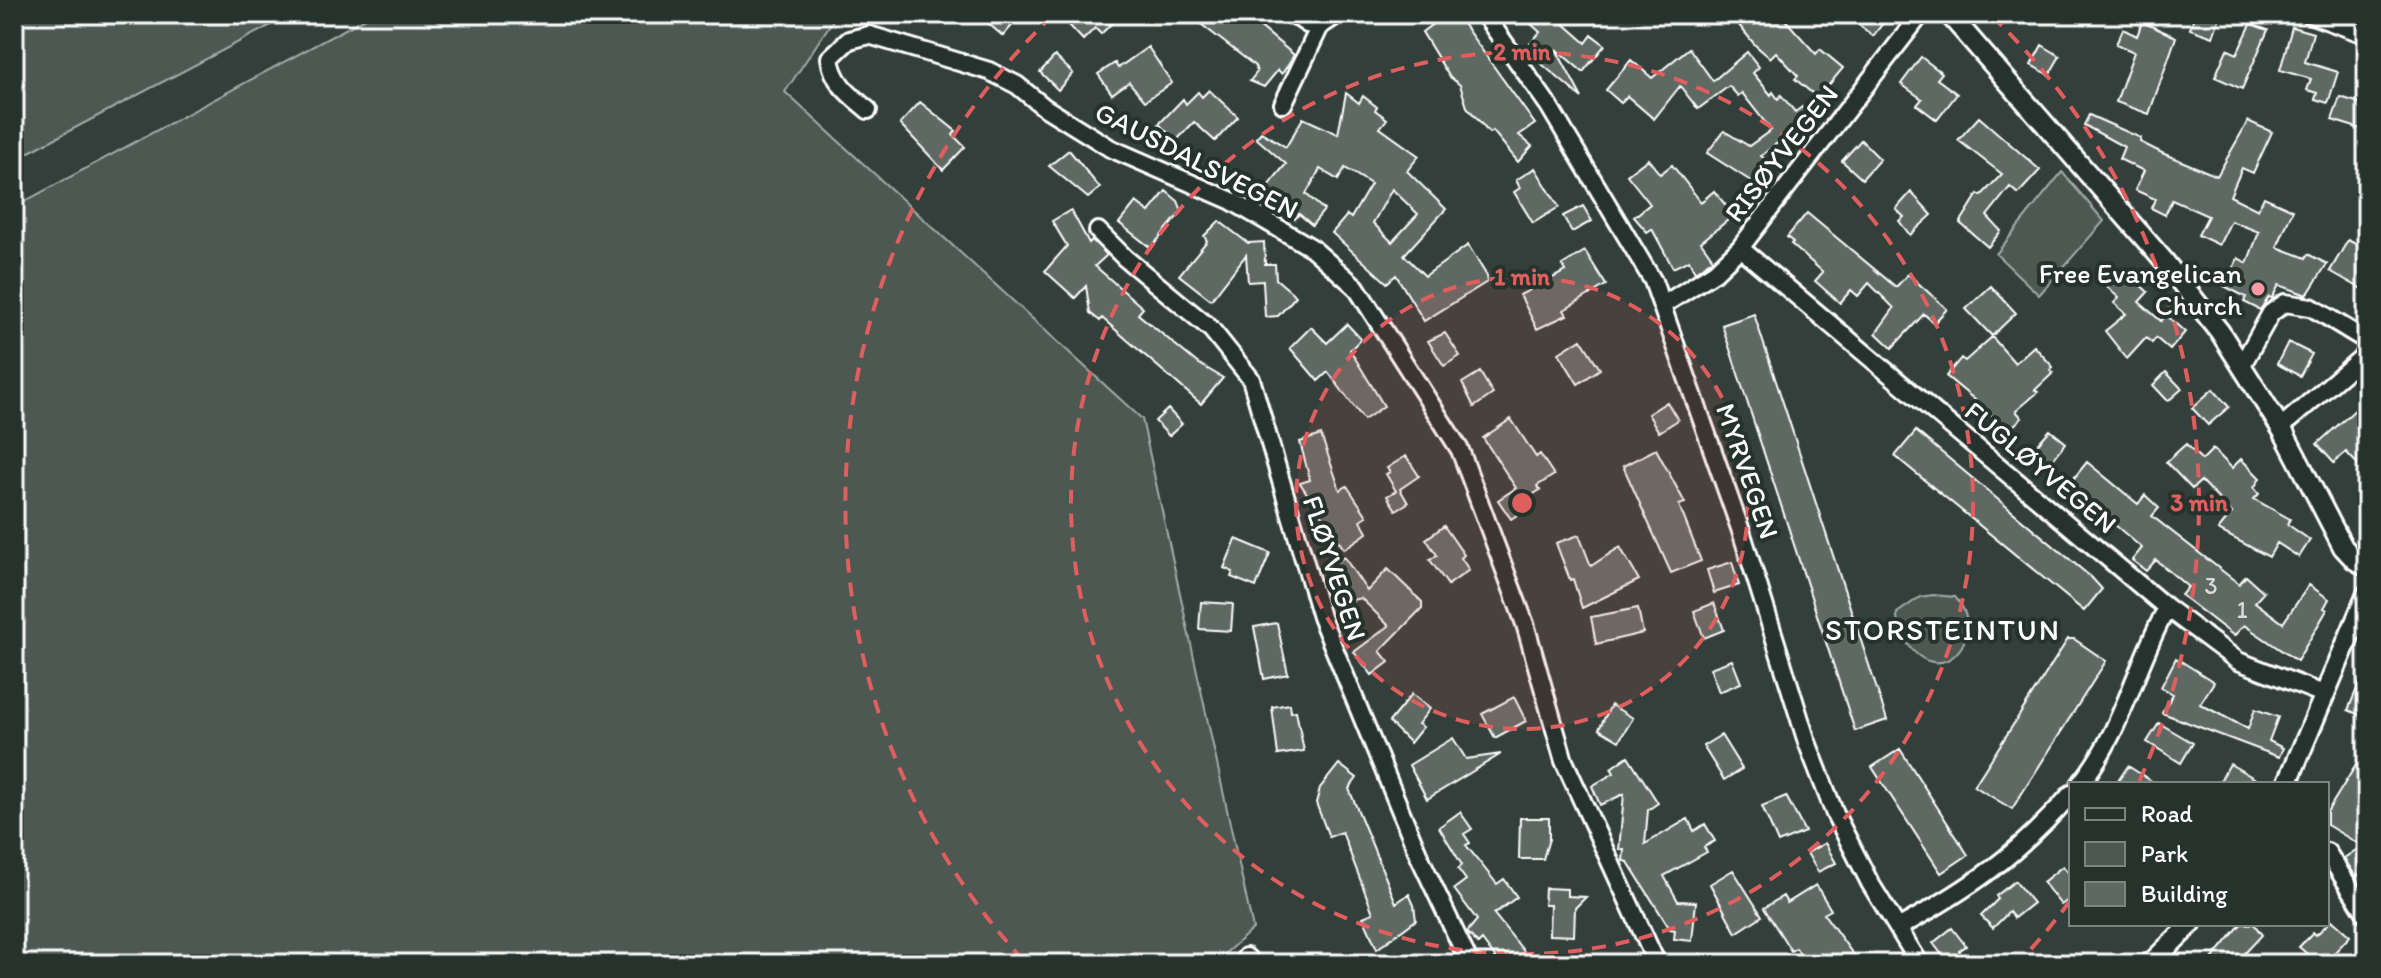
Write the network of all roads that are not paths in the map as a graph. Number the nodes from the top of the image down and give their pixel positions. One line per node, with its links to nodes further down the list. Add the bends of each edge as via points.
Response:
1 (1293, 14): 7 (street)
2 (1338, 14): 7 (street)
3 (1484, 14): 13 (street, MYRVEGEN, via 1593,176)
4 (1921, 14): 12 (street, RISØYVEGEN)
5 (1949, 14): 16 (street, via 2175,273)
6 (2309, 14): 8 (street)
7 (1320, 26): 9 (street)
8 (2367, 35)
9 (1283, 104)
10 (868, 110): 30 (street, GAUSDALSVEGEN, via 842,89 831,69 830,58 849,40 869,35 989,71 1110,148 1232,201 1312,248 1356,287 1460,450 1525,624 1564,761)
11 (1098, 231): 29 (street, FLØYVEGEN, via 1211,329 1251,379 1321,617 1420,858)
12 (1740, 248): 13 (street, RISØYVEGEN, via 1715,272); 20 (street, FUGLØYVEGEN)
13 (1663, 305): 28 (street, MYRVEGEN, via 1813,759 1847,842)
14 (2367, 341): 16 (street, via 2311,307 2285,303 2271,313)
15 (2367, 353): 17 (street)
16 (2242, 365): 17 (street)
17 (2281, 427): 18 (street, via 2343,547)
18 (2367, 567)
19 (2367, 594): 21 (street)
20 (2167, 608): 21 (street, FUGLØYVEGEN, via 2238,661); 22 (street, via 2142,655 2109,745)
21 (2326, 695): 23 (street)
22 (2081, 782)
23 (2288, 782)
24 (2069, 796): 28 (street, via 1992,872)
25 (2329, 855): 26 (street)
26 (2367, 915)
27 (2189, 926): 32 (street)
28 (1898, 928): 31 (street, MYRVEGEN)
29 (1470, 964)
30 (1657, 964)
31 (1920, 964)
32 (2150, 964)

